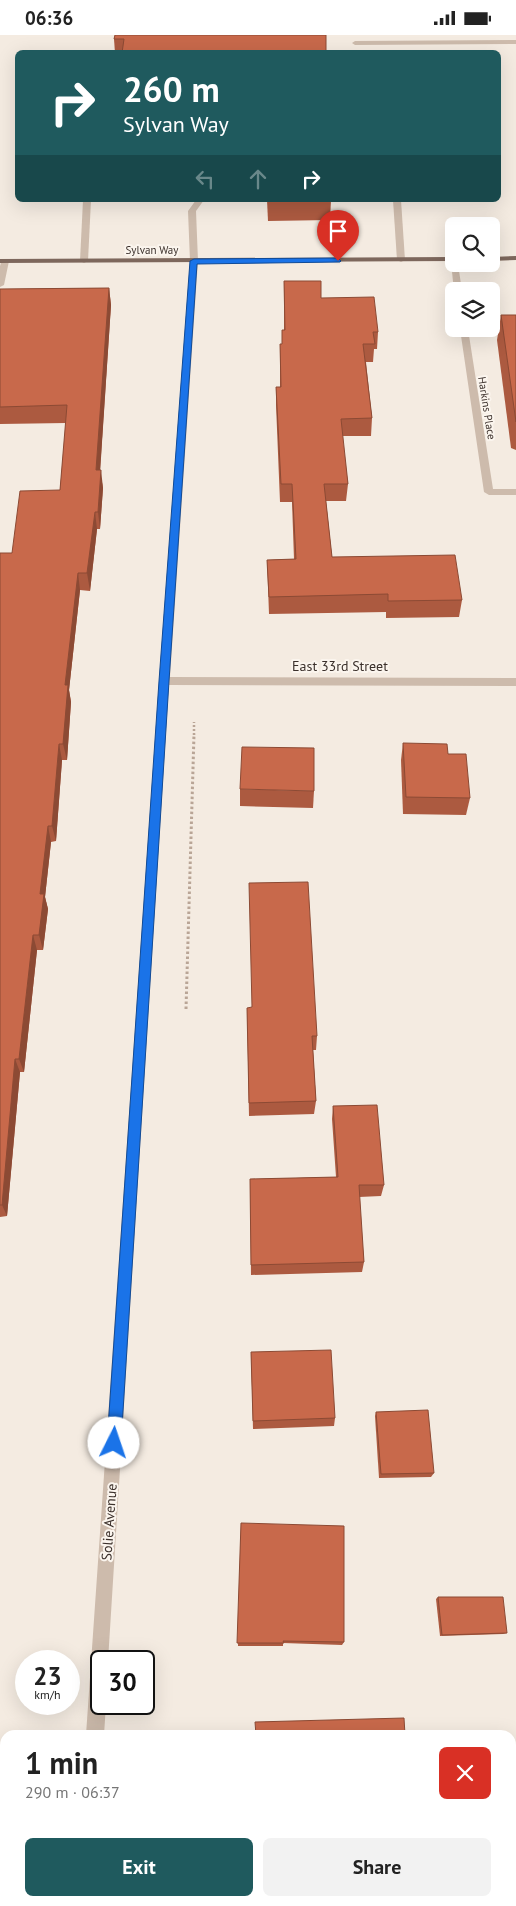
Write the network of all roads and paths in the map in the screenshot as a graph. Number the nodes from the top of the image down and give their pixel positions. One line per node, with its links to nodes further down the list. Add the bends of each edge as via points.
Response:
1 (354, 39): 2 (street)
2 (516, 43)
3 (87, 202): 11 (street)
4 (199, 202): 12 (street, Solie Avenue, via 192,211)
5 (397, 202): 8 (street)
6 (516, 258): 7 (main road)
7 (500, 259)
8 (402, 260): 9 (main road, Sylvan Way); 12 (main road, Sylvan Way)
9 (445, 260)
10 (3, 261): 11 (main road, Sylvan Way); 13 (street)
11 (84, 261): 12 (main road, Sylvan Way)
12 (194, 261): 16 (street, Solie Avenue)
13 (0, 285)
14 (465, 337): 15 (street, Harkins Place, via 488,492)
15 (516, 492)
16 (164, 681): 17 (street, East 33rd Street); 20 (street, Solie Avenue)
17 (516, 682)
18 (194, 721): 19 (path)
19 (186, 1009)
20 (95, 1730)

